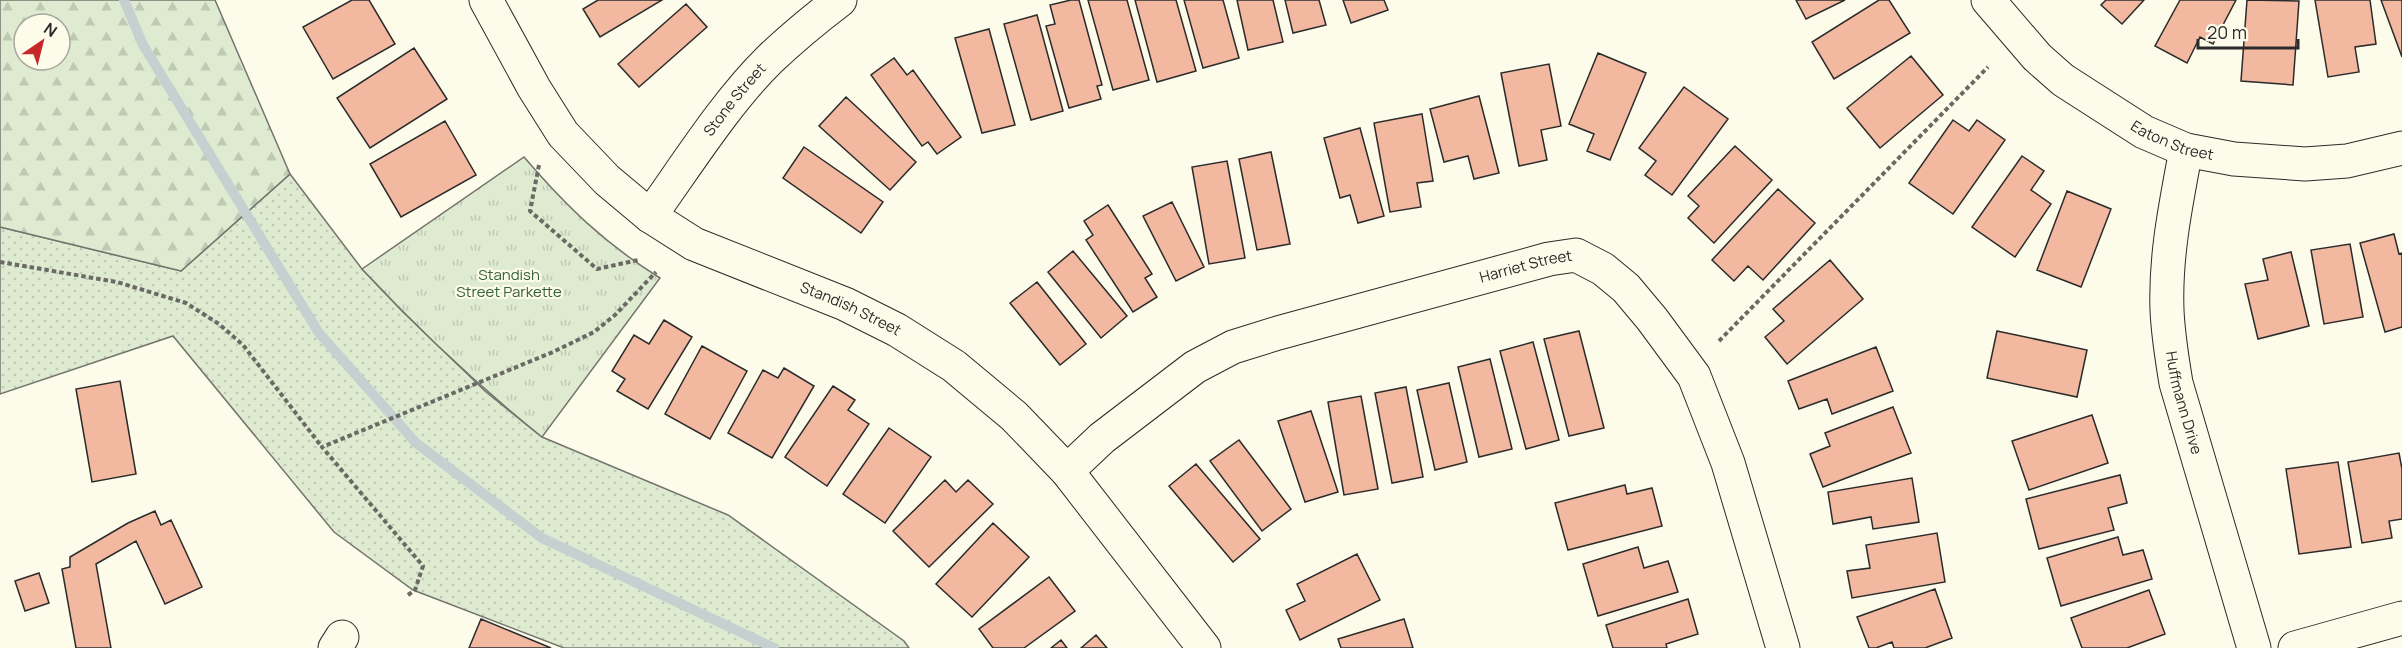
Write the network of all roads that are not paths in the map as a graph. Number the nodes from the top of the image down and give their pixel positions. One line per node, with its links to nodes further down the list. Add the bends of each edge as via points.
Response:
1 (486, 0): 6 (street, Standish Street, via 563,134 607,180)
2 (840, 0): 6 (street, Stone Street, via 769,60 740,93)
3 (1988, 0): 5 (street, Eaton Street, via 2037,57 2063,80 2144,132)
4 (2402, 148): 5 (street, Eaton Street, via 2347,161 2305,164 2234,159)
5 (2186, 150): 11 (street, Huffmann Drive, via 2169,258 2167,310 2171,353 2176,382)
6 (650, 216): 7 (street, Standish Street, via 693,244 845,304 897,330 954,366 1014,416)
7 (1067, 471): 9 (street, Standish Street); 10 (street, Harriet Street, via 1102,438 1195,367 1233,347 1525,264 1575,255 1603,269 1626,288 1694,376 1728,463)
8 (2402, 618): 12 (street)
9 (1204, 648)
10 (1783, 648)
11 (2254, 648)
12 (2295, 648)

